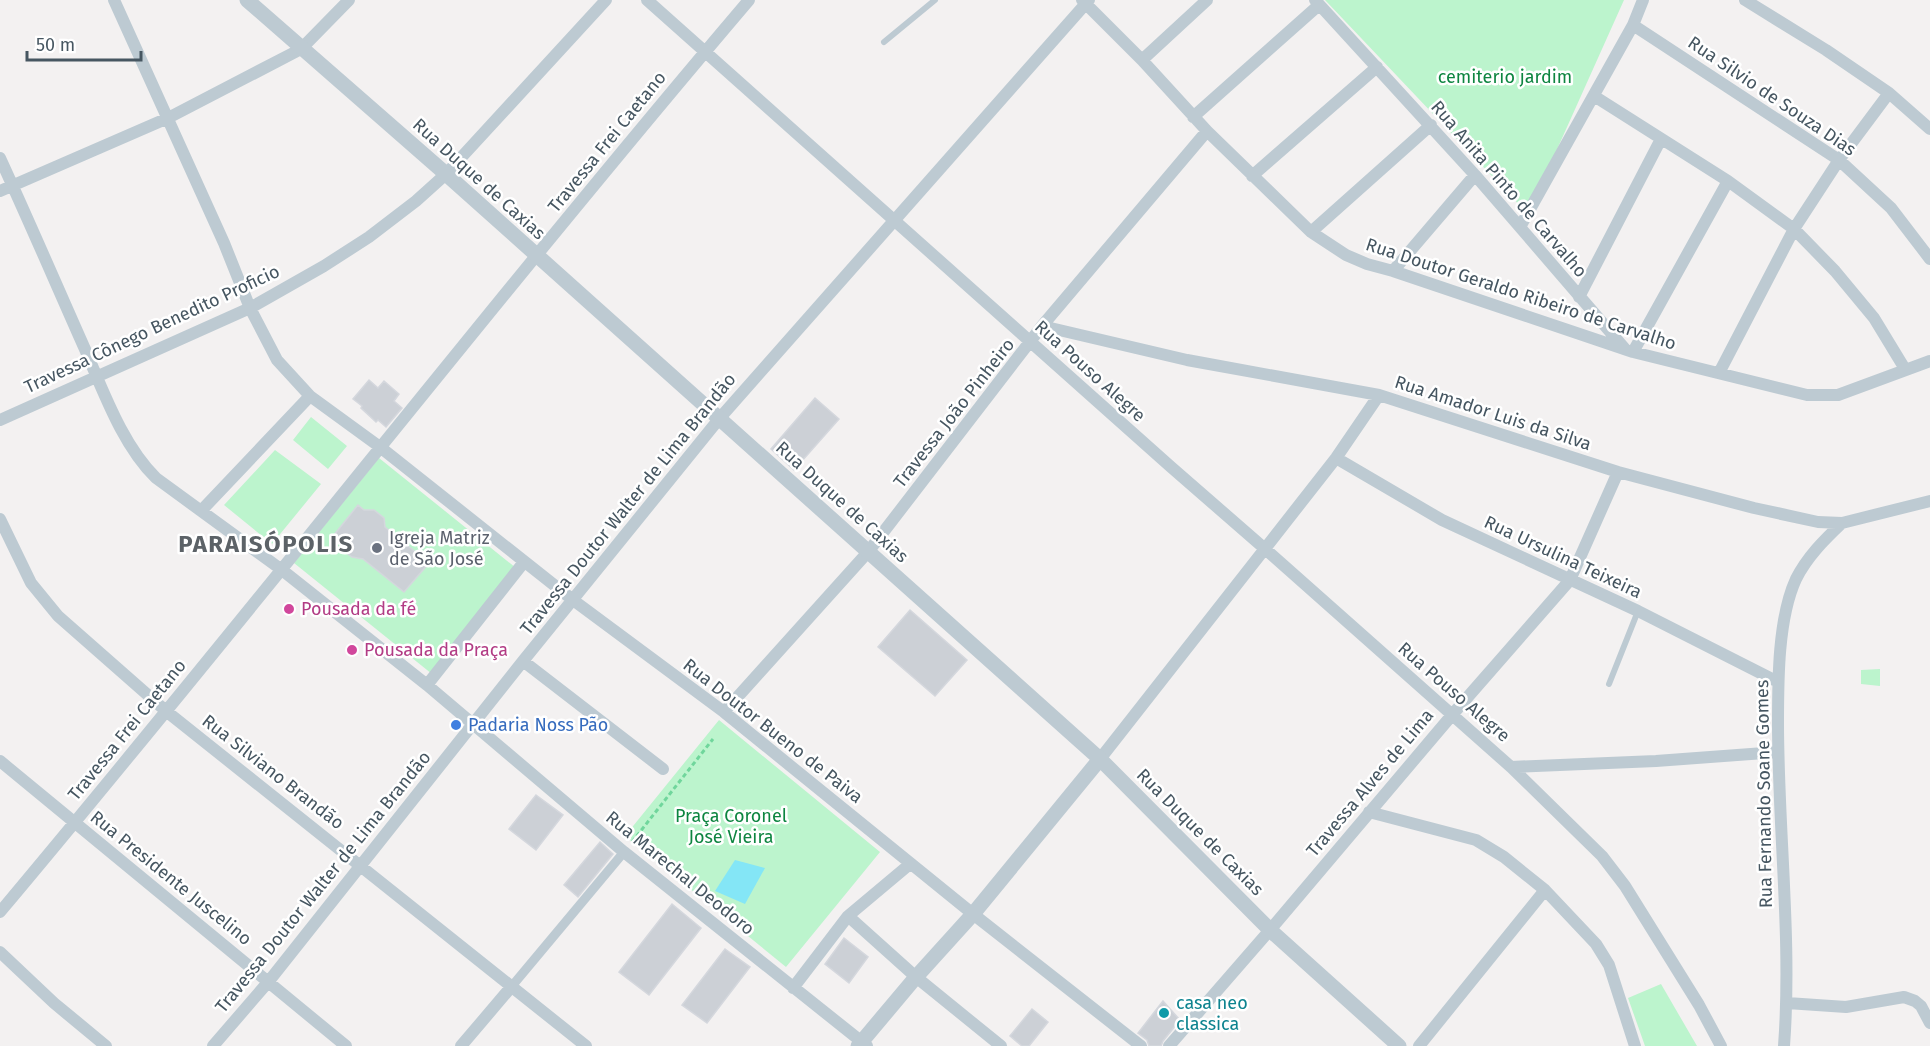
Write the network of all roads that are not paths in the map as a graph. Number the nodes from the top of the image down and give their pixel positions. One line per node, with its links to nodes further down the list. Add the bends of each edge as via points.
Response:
1 (114, 0): 22 (street, Rua Doutor Bueno de Paiva)
2 (247, 0): 15 (street, Rua Duque de Caxias)
3 (349, 0): 15 (street)
4 (606, 0): 29 (street, Travessa Cônego Benedito Proficio)
5 (647, 0): 16 (street, Rua Pouso Alegre)
6 (749, 0): 16 (street, Travessa Frei Caetano)
7 (936, 0): 14 (lane)
8 (1207, 0): 17 (street)
9 (1643, 0): 13 (street)
10 (1745, 0): 19 (street)
11 (1086, 1): 17 (street, Rua Doutor Geraldo Ribeiro de Carvalho); 35 (street, Travessa Doutor Walter de Lima Brandão)
12 (1317, 3): 18 (street, Rua Anita Pinto de Carvalho); 21 (street)
13 (1633, 25): 20 (street); 28 (street, Rua Silvio de Souza Dias)
14 (884, 42)
15 (301, 49): 22 (street); 29 (street, Rua Duque de Caxias)
16 (704, 52): 35 (street, Rua Pouso Alegre); 39 (street, Travessa Frei Caetano)
17 (1142, 60): 21 (street, Rua Doutor Geraldo Ribeiro de Carvalho)
18 (1377, 67): 23 (street, Rua Anita Pinto de Carvalho); 31 (street)
19 (1889, 93): 24 (street); 28 (street)
20 (1594, 96): 26 (street); 36 (street)
21 (1193, 117): 25 (street, Rua Doutor Geraldo Ribeiro de Carvalho)
22 (168, 118): 33 (street); 43 (street, Rua Doutor Bueno de Paiva)
23 (1431, 125): 30 (street, Rua Anita Pinto de Carvalho); 38 (street)
24 (1930, 129)
25 (1207, 131): 31 (street, Rua Doutor Geraldo Ribeiro de Carvalho); 44 (street, Travessa João Pinheiro)
26 (1660, 139): 32 (street); 42 (street)
27 (0, 158): 33 (street, Rua Marechal Deodoro)
28 (1839, 160): 37 (street); 40 (street, Rua Silvio de Souza Dias, via 1891,208)
29 (446, 174): 39 (street, Rua Duque de Caxias); 43 (street, Travessa Cônego Benedito Proficio, via 369,237)
30 (1475, 175): 36 (street, Rua Anita Pinto de Carvalho); 41 (street)
31 (1252, 176): 38 (street, Rua Doutor Geraldo Ribeiro de Carvalho)
32 (1728, 181): 37 (street); 46 (street)
33 (12, 185): 34 (street); 50 (street, Rua Marechal Deodoro)
34 (0, 190)
35 (893, 220): 45 (street, Rua Pouso Alegre); 53 (street, Travessa Doutor Walter de Lima Brandão)
36 (1520, 228): 42 (street, Rua Anita Pinto de Carvalho)
37 (1794, 229): 48 (street, via 1874,318); 49 (street)
38 (1311, 232): 41 (street, Rua Doutor Geraldo Ribeiro de Carvalho, via 1346,255)
39 (537, 256): 53 (street, Rua Duque de Caxias); 55 (street, Travessa Frei Caetano)
40 (1930, 259)
41 (1393, 270): 46 (street, Rua Doutor Geraldo Ribeiro de Carvalho)
42 (1579, 297): 46 (street, Rua Anita Pinto de Carvalho)
43 (250, 308): 50 (street, Travessa Cônego Benedito Proficio); 52 (street, Rua Doutor Bueno de Paiva, via 277,360)
44 (1042, 326): 45 (street, Travessa João Pinheiro); 51 (street, Rua Amador Luis da Silva, via 1187,360)
45 (1031, 342): 62 (street, Rua Pouso Alegre); 63 (street, Travessa João Pinheiro)
46 (1629, 351): 49 (street, Rua Doutor Geraldo Ribeiro de Carvalho)
47 (1930, 361): 48 (street, Rua Doutor Geraldo Ribeiro de Carvalho)
48 (1905, 369): 49 (street, Rua Doutor Geraldo Ribeiro de Carvalho, via 1838,395 1807,395)
49 (1719, 373)
50 (97, 376): 54 (street, Travessa Cônego Benedito Proficio); 59 (street, Rua Marechal Deodoro, via 142,465)
51 (1379, 395): 56 (street); 57 (street, Rua Amador Luis da Silva)
52 (310, 396): 55 (street, Rua Doutor Bueno de Paiva); 59 (street)
53 (719, 419): 63 (street, Rua Duque de Caxias); 67 (street, Travessa Doutor Walter de Lima Brandão)
54 (0, 420)
55 (380, 447): 64 (street, Rua Doutor Bueno de Paiva); 65 (street, Travessa Frei Caetano)
56 (1336, 458): 62 (street); 66 (street, Rua Ursulina Teixeira, via 1442,520)
57 (1618, 472): 61 (street, Rua Amador Luis da Silva, via 1754,508 1818,522); 66 (street, Travessa Alves de Lima)
58 (1930, 501): 61 (street, Rua Amador Luis da Silva)
59 (201, 511): 65 (street, Rua Marechal Deodoro)
60 (0, 519): 73 (street, Rua Silviano Brandão, via 31,583 58,616)
61 (1842, 523): 70 (street, Rua Fernando Soane Gomes, via 1816,547 1796,580 1785,613)
62 (1264, 548): 75 (street, Rua Pouso Alegre); 78 (street)
63 (868, 552): 74 (street, Travessa João Pinheiro); 78 (street, Rua Duque de Caxias)
64 (525, 562): 67 (street, Rua Doutor Bueno de Paiva); 72 (street)
65 (282, 570): 72 (street, Rua Marechal Deodoro); 73 (street, Travessa Frei Caetano)
66 (1570, 580): 68 (street, Rua Ursulina Teixeira); 75 (street, Travessa Alves de Lima)
67 (573, 600): 69 (street, Travessa Doutor Walter de Lima Brandão); 74 (street, Rua Doutor Bueno de Paiva)
68 (1638, 611): 70 (street, Rua Ursulina Teixeira); 71 (lane)
69 (523, 662): 76 (street, Travessa Doutor Walter de Lima Brandão); 81 (street)
70 (1778, 682): 77 (street, Rua Fernando Soane Gomes)
71 (1609, 684)
72 (427, 685): 76 (street, Rua Marechal Deodoro)
73 (166, 711): 83 (street, Travessa Frei Caetano); 86 (street, Rua Silviano Brandão)
74 (724, 712): 85 (street, Rua Doutor Bueno de Paiva)
75 (1452, 715): 80 (street, Rua Pouso Alegre); 82 (street, Travessa Alves de Lima)
76 (473, 724): 84 (street, Rua Marechal Deodoro); 86 (street, Travessa Doutor Walter de Lima Brandão)
77 (1778, 752): 80 (street); 97 (street, Rua Fernando Soane Gomes)
78 (1100, 759): 89 (street); 91 (street, Rua Duque de Caxias)
79 (0, 761): 83 (street, Rua Presidente Juscelino)
80 (1511, 767): 111 (street, Rua Pouso Alegre, via 1602,856 1625,886)
81 (663, 769)
82 (1369, 812): 87 (street, via 1476,840); 91 (street, Travessa Alves de Lima)
83 (75, 823): 88 (street, Travessa Frei Caetano); 94 (street, Rua Presidente Juscelino)
84 (624, 852): 95 (street); 96 (street, Rua Marechal Deodoro)
85 (910, 864): 89 (street, Rua Doutor Bueno de Paiva); 90 (street)
86 (361, 865): 94 (street, Travessa Doutor Walter de Lima Brandão); 95 (street, Rua Silviano Brandão)
87 (1545, 890): 109 (street); 110 (street, via 1596,944 1609,965)
88 (0, 912)
89 (973, 914): 93 (street); 106 (street, Rua Doutor Bueno de Paiva)
90 (848, 916): 93 (street); 96 (street)
91 (1270, 930): 107 (street, Travessa Alves de Lima); 108 (street, Rua Duque de Caxias)
92 (0, 952): 100 (street)
93 (916, 977): 99 (street); 105 (street)
94 (269, 981): 101 (street, Travessa Doutor Walter de Lima Brandão); 102 (street, Rua Presidente Juscelino)
95 (512, 986): 103 (street); 104 (street, Rua Silviano Brandão)
96 (793, 988): 99 (street, Rua Marechal Deodoro)
97 (1787, 1003): 98 (street, via 1846,1007 1904,997 1921,1006); 112 (street, Rua Fernando Soane Gomes)
98 (1930, 1023)
99 (862, 1044)
100 (106, 1046)
101 (213, 1046)
102 (346, 1046)
103 (461, 1046)
104 (586, 1046)
105 (1001, 1046)
106 (1141, 1046)
107 (1168, 1046)
108 (1399, 1046)
109 (1419, 1046)
110 (1635, 1046)
111 (1721, 1046)
112 (1784, 1046)

